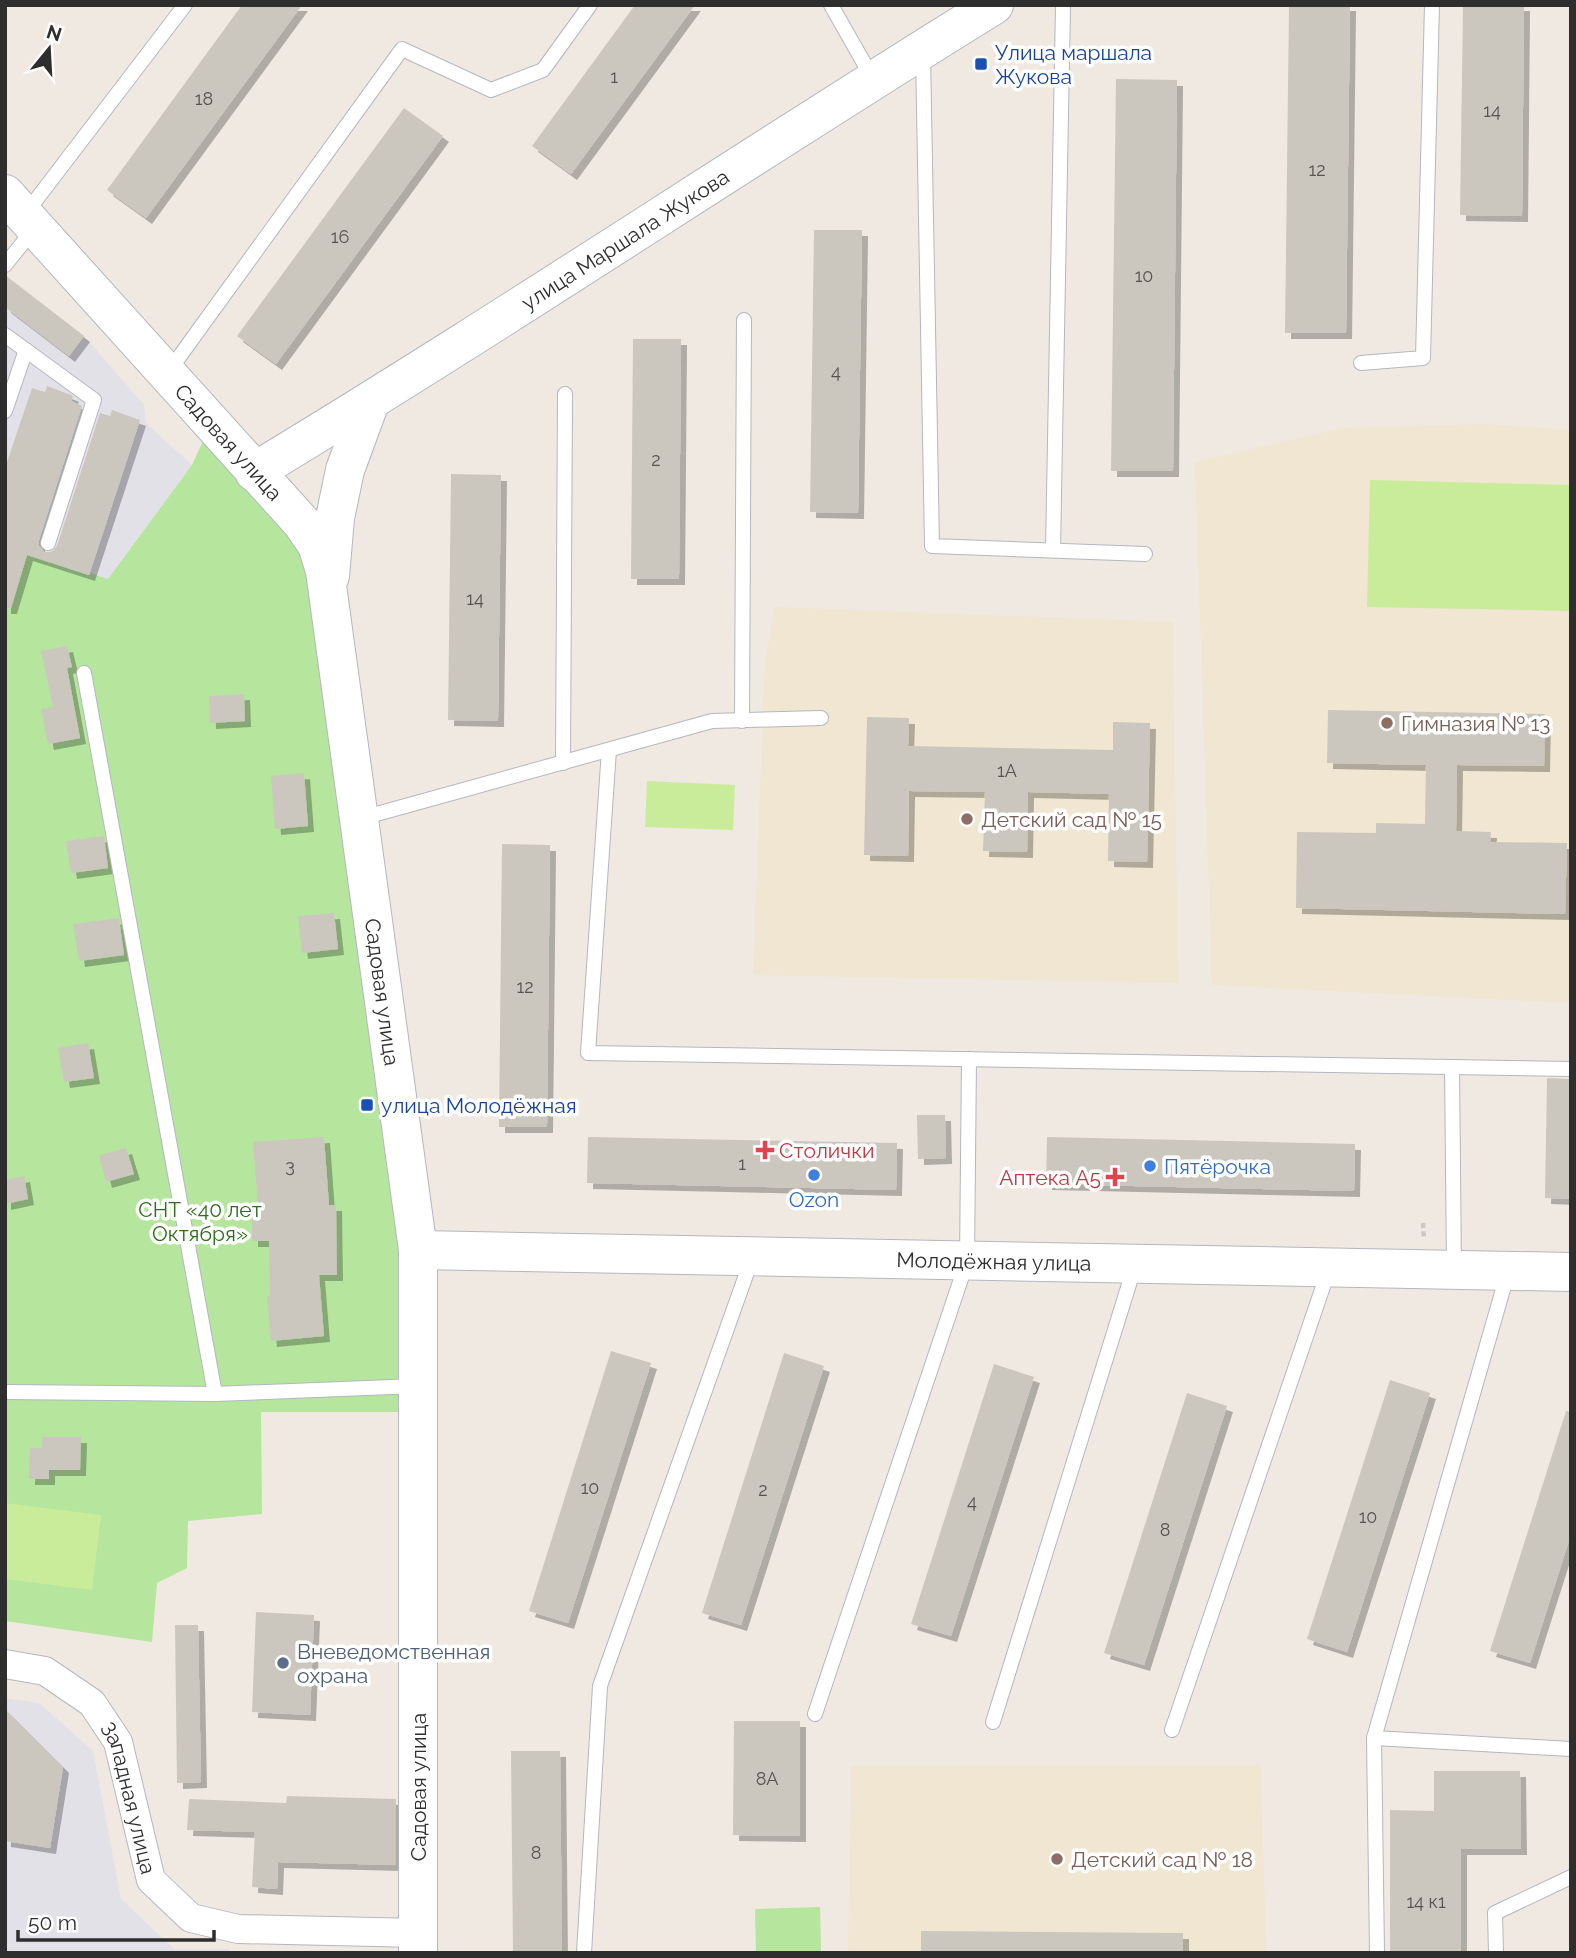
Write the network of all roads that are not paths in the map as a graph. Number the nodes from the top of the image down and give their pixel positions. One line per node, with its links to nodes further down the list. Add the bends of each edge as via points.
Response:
1 (185, 5): 9 (lane)
2 (590, 5): 15 (lane, via 543,71 491,90 402,49)
3 (831, 5): 8 (lane)
4 (994, 5): 7 (street, улица Маршала Жукова)
5 (1063, 5): 21 (lane)
6 (1432, 5): 14 (lane, via 1423,358)
7 (923, 48): 8 (street, улица Маршала Жукова); 21 (lane, via 932,546)
8 (873, 79): 17 (street, улица Маршала Жукова)
9 (21, 213): 10 (lane); 15 (street, Садовая улица)
10 (5, 265)
11 (744, 320): 26 (lane)
12 (5, 335): 13 (lane)
13 (26, 350): 18 (lane); 20 (lane, via 94,400)
14 (1361, 363)
15 (166, 375): 19 (street, Садовая улица)
16 (565, 394): 28 (lane)
17 (370, 402): 19 (street, улица Маршала Жукова); 23 (street, via 345,470)
18 (5, 411)
19 (254, 472): 23 (street, Садовая улица, via 317,545)
20 (48, 543)
21 (1053, 550): 22 (lane)
22 (1144, 554)
23 (328, 591): 29 (street, Садовая улица)
24 (84, 673): 43 (lane)
25 (821, 718): 26 (lane)
26 (742, 720): 27 (lane, via 712,721)
27 (609, 750): 28 (lane); 30 (lane, via 588,1053)
28 (563, 763): 29 (lane)
29 (360, 819): 33 (street, Садовая улица)
30 (969, 1059): 31 (lane); 35 (lane)
31 (1452, 1067): 32 (lane); 38 (lane)
32 (1571, 1069)
33 (418, 1251): 34 (street, Молодёжная улица); 41 (street, Садовая улица)
34 (752, 1257): 35 (street, Молодёжная улица); 52 (lane, via 600,1686)
35 (967, 1261): 36 (street, Молодёжная улица); 45 (lane)
36 (1135, 1264): 37 (street, Молодёжная улица); 46 (lane)
37 (1330, 1267): 38 (street, Молодёжная улица); 47 (lane)
38 (1454, 1269): 39 (street, Молодёжная улица)
39 (1508, 1271): 40 (street, Молодёжная улица); 48 (lane)
40 (1571, 1272)
41 (419, 1386): 43 (lane); 51 (street, Садовая улица)
42 (5, 1392): 43 (lane)
43 (215, 1394)
44 (5, 1664): 51 (street, Западная улица, via 45,1671 92,1703 118,1742 151,1880 191,1918 238,1929)
45 (815, 1714)
46 (993, 1721)
47 (1172, 1730)
48 (1374, 1738): 49 (lane); 53 (lane)
49 (1571, 1749)
50 (1571, 1877): 54 (lane, via 1495,1913)
51 (418, 1943)
52 (584, 1953)
53 (1377, 1953)
54 (1496, 1953)

